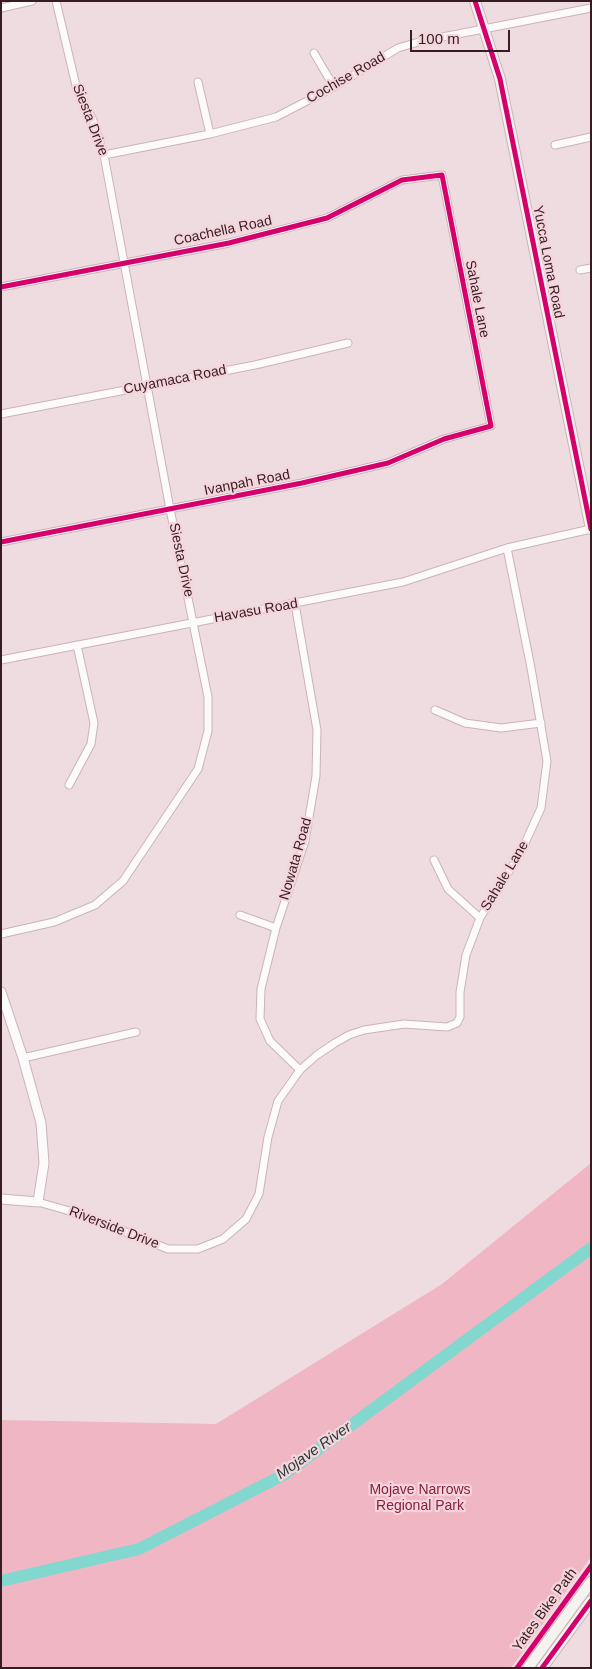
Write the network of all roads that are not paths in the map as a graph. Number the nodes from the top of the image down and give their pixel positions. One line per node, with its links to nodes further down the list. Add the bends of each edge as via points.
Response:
1 (32, 1): 4 (street)
2 (56, 1): 13 (street, Siesta Drive, via 77,90 93,120)
3 (475, 1): 6 (main road, Yucca Loma Road)
4 (1, 8)
5 (591, 8): 6 (street, Cochise Road)
6 (484, 28): 9 (street, Cochise Road, via 398,48); 24 (main road, Yucca Loma Road, via 500,79)
7 (314, 53): 9 (street)
8 (198, 82): 10 (street)
9 (334, 86): 10 (street, Cochise Road, via 276,117)
10 (210, 134): 13 (street, Cochise Road)
11 (591, 137): 12 (street)
12 (555, 145)
13 (104, 154): 15 (street, Siesta Drive)
14 (442, 175): 15 (street, Coachella Road, via 402,180 327,218 230,243); 22 (street, Sahale Lane)
15 (123, 262): 18 (street, Coachella Road); 20 (street, Siesta Drive)
16 (591, 268): 17 (street)
17 (580, 270)
18 (1, 287)
19 (348, 343): 20 (street, Cuyamaca Road)
20 (148, 385): 21 (street, Cuyamaca Road); 23 (street, Siesta Drive)
21 (1, 414)
22 (491, 426): 23 (street, Ivanpah Road, via 444,439 388,463)
23 (170, 509): 25 (street, Ivanpah Road); 28 (street, Siesta Drive)
24 (591, 529): 26 (street, Havasu Road)
25 (1, 542)
26 (508, 548): 27 (street, Havasu Road, via 403,582); 32 (street, Sahale Lane)
27 (294, 604): 28 (street, Havasu Road); 37 (street, Nowata Road, via 317,730 316,776 305,841)
28 (194, 622): 29 (street, Havasu Road); 38 (street, Siesta Drive, via 208,698 208,731 198,769 123,881 95,905 54,922)
29 (77, 645): 30 (street, Havasu Road); 33 (street, via 94,723 91,744)
30 (1, 660)
31 (435, 710): 32 (street, via 466,722 501,728)
32 (541, 723): 36 (street, Sahale Lane, via 547,761 541,808 522,852)
33 (69, 785)
34 (434, 860): 36 (street, via 448,889)
35 (240, 915): 37 (street)
36 (480, 918): 40 (street, Sahale Lane, via 466,955)
37 (276, 928): 43 (street, Nowata Road, via 261,989 260,1019 270,1041)
38 (1, 934)
39 (1, 992): 42 (street)
40 (457, 1023): 43 (street, Riverside Drive, via 447,1027 404,1024 364,1030 335,1043)
41 (136, 1032): 42 (street)
42 (23, 1058): 45 (street, via 41,1123 44,1163)
43 (300, 1070): 45 (street, Riverside Drive, via 278,1101 268,1137 259,1194 246,1219 223,1239 198,1249 168,1249)
44 (1, 1199): 45 (street, Riverside Drive)
45 (38, 1202)
46 (591, 1582): 48 (main road)
47 (591, 1601): 49 (main road)
48 (528, 1668)
49 (542, 1668)

